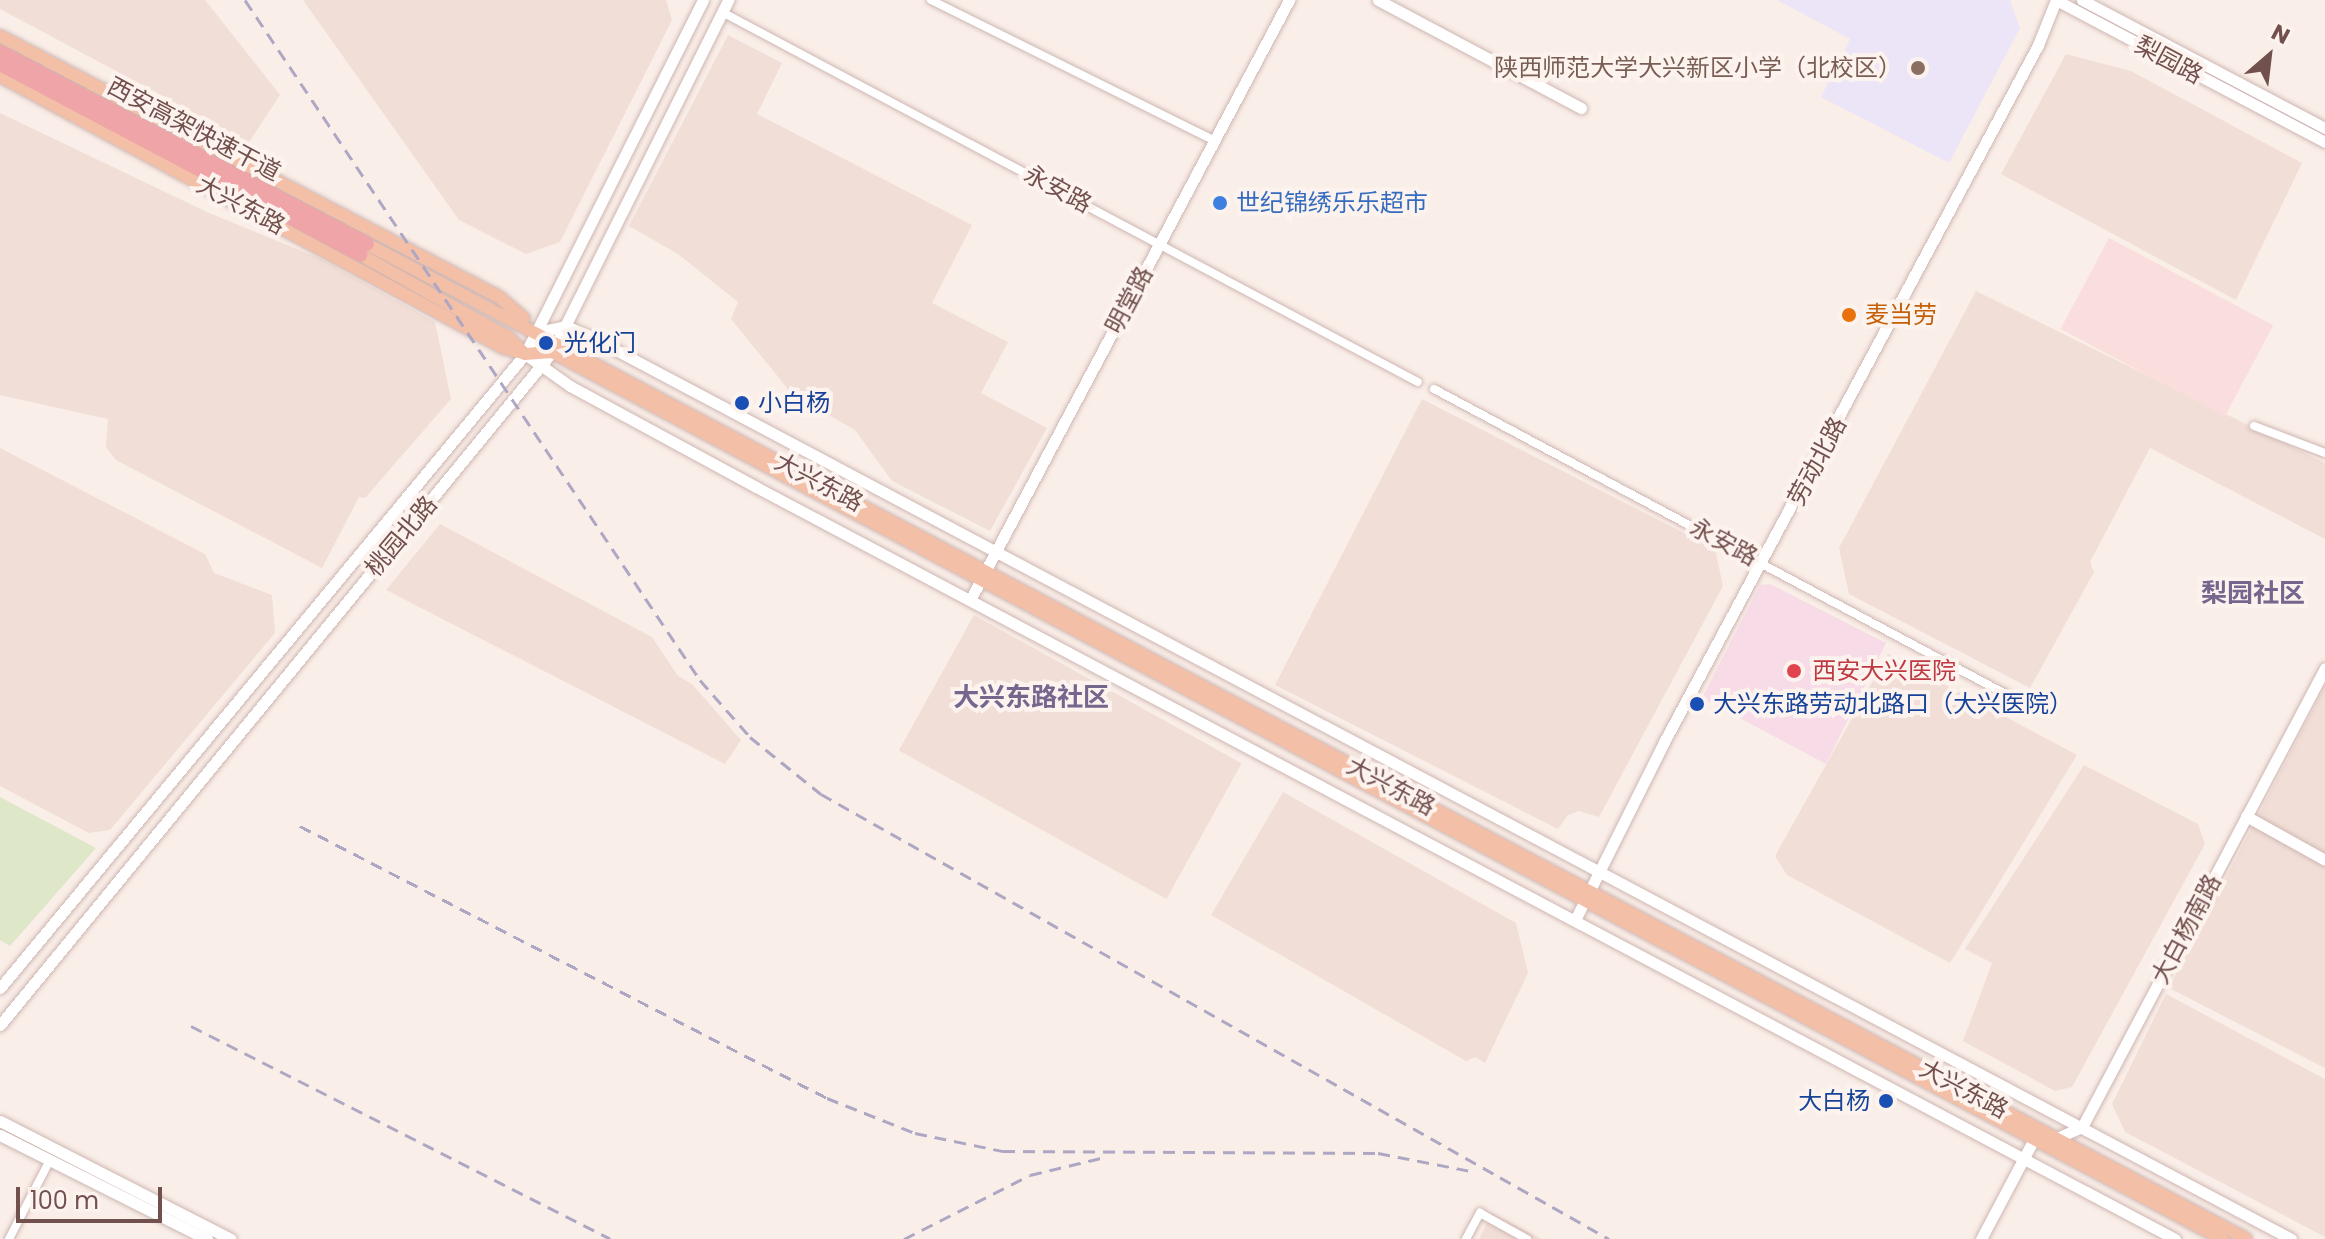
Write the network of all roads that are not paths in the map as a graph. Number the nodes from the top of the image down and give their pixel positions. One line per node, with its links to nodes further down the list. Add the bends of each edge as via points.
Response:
1 (728, 0): 8 (main road, 桃园北路)
2 (931, 0): 15 (street)
3 (1289, 0): 15 (main road, 明堂路)
4 (1378, 0): 13 (main road)
5 (2056, 0): 16 (main road, 梨园路); 30 (main road, 劳动北路, via 2038,45)
6 (2082, 0): 14 (main road, 梨园路)
7 (700, 1): 8 (main road, 永安路); 21 (main road, 桃园北路)
8 (722, 12): 18 (street, 永安路); 20 (main road, 桃园北路)
9 (0, 36): 21 (main road, 大兴东路, via 499,297)
10 (0, 52): 17 (highway, 西安高架快速干道)
11 (0, 64): 17 (highway, 西安高架快速干道)
12 (0, 76): 23 (main road, 大兴东路, via 504,348)
13 (1581, 108)
14 (2325, 127)
15 (1215, 141): 18 (main road, 明堂路)
16 (2325, 142)
17 (314, 222): 19 (highway, 西安高架快速干道)
18 (1160, 243): 25 (street, 永安路); 29 (main road, 明堂路)
19 (364, 250): 21 (main road, 大兴东路); 23 (main road, via 508,337)
20 (566, 326): 21 (main road); 22 (main road, 桃园北路); 29 (main road)
21 (538, 332): 22 (main road, 大兴东路); 23 (main road, 桃园北路)
22 (554, 348): 23 (main road, 大兴东路); 24 (main road, 桃园北路); 31 (main road, 大兴东路)
23 (525, 354): 24 (main road); 40 (main road, 桃园北路)
24 (541, 365): 32 (main road, via 570,386); 41 (main road, 桃园北路)
25 (1418, 382)
26 (1434, 389): 30 (street, 永安路)
27 (2254, 426): 28 (street)
28 (2325, 453)
29 (996, 551): 31 (main road, 明堂路); 37 (main road)
30 (1763, 562): 34 (street, 永安路); 37 (main road, 劳动北路)
31 (984, 575): 32 (main road, 明堂路); 38 (main road, 大兴东路)
32 (970, 600): 39 (main road)
33 (2325, 668): 35 (main road, 大白杨南路)
34 (2013, 698)
35 (2246, 816): 36 (main road); 43 (main road, 大白杨南路)
36 (2325, 860)
37 (1601, 870): 38 (main road, 劳动北路); 43 (main road)
38 (1587, 896): 39 (main road, 劳动北路); 45 (main road, 大兴东路); 46 (main road, 大兴东路)
39 (1575, 920): 47 (main road)
40 (0, 988)
41 (0, 1025)
42 (0, 1121): 51 (main road)
43 (2082, 1127): 45 (main road); 58 (main road)
44 (0, 1135): 48 (main road)
45 (2057, 1138): 46 (main road); 57 (main road, 大兴东路)
46 (2034, 1139): 47 (main road); 56 (main road, 大兴东路)
47 (2022, 1158): 54 (main road); 55 (main road)
48 (50, 1160): 49 (street); 50 (main road)
49 (9, 1239)
50 (207, 1239)
51 (231, 1239)
52 (1466, 1239): 53 (street, via 1480,1213)
53 (1527, 1239)
54 (1981, 1239)
55 (2175, 1239)
56 (2222, 1239)
57 (2246, 1239)
58 (2291, 1239)

